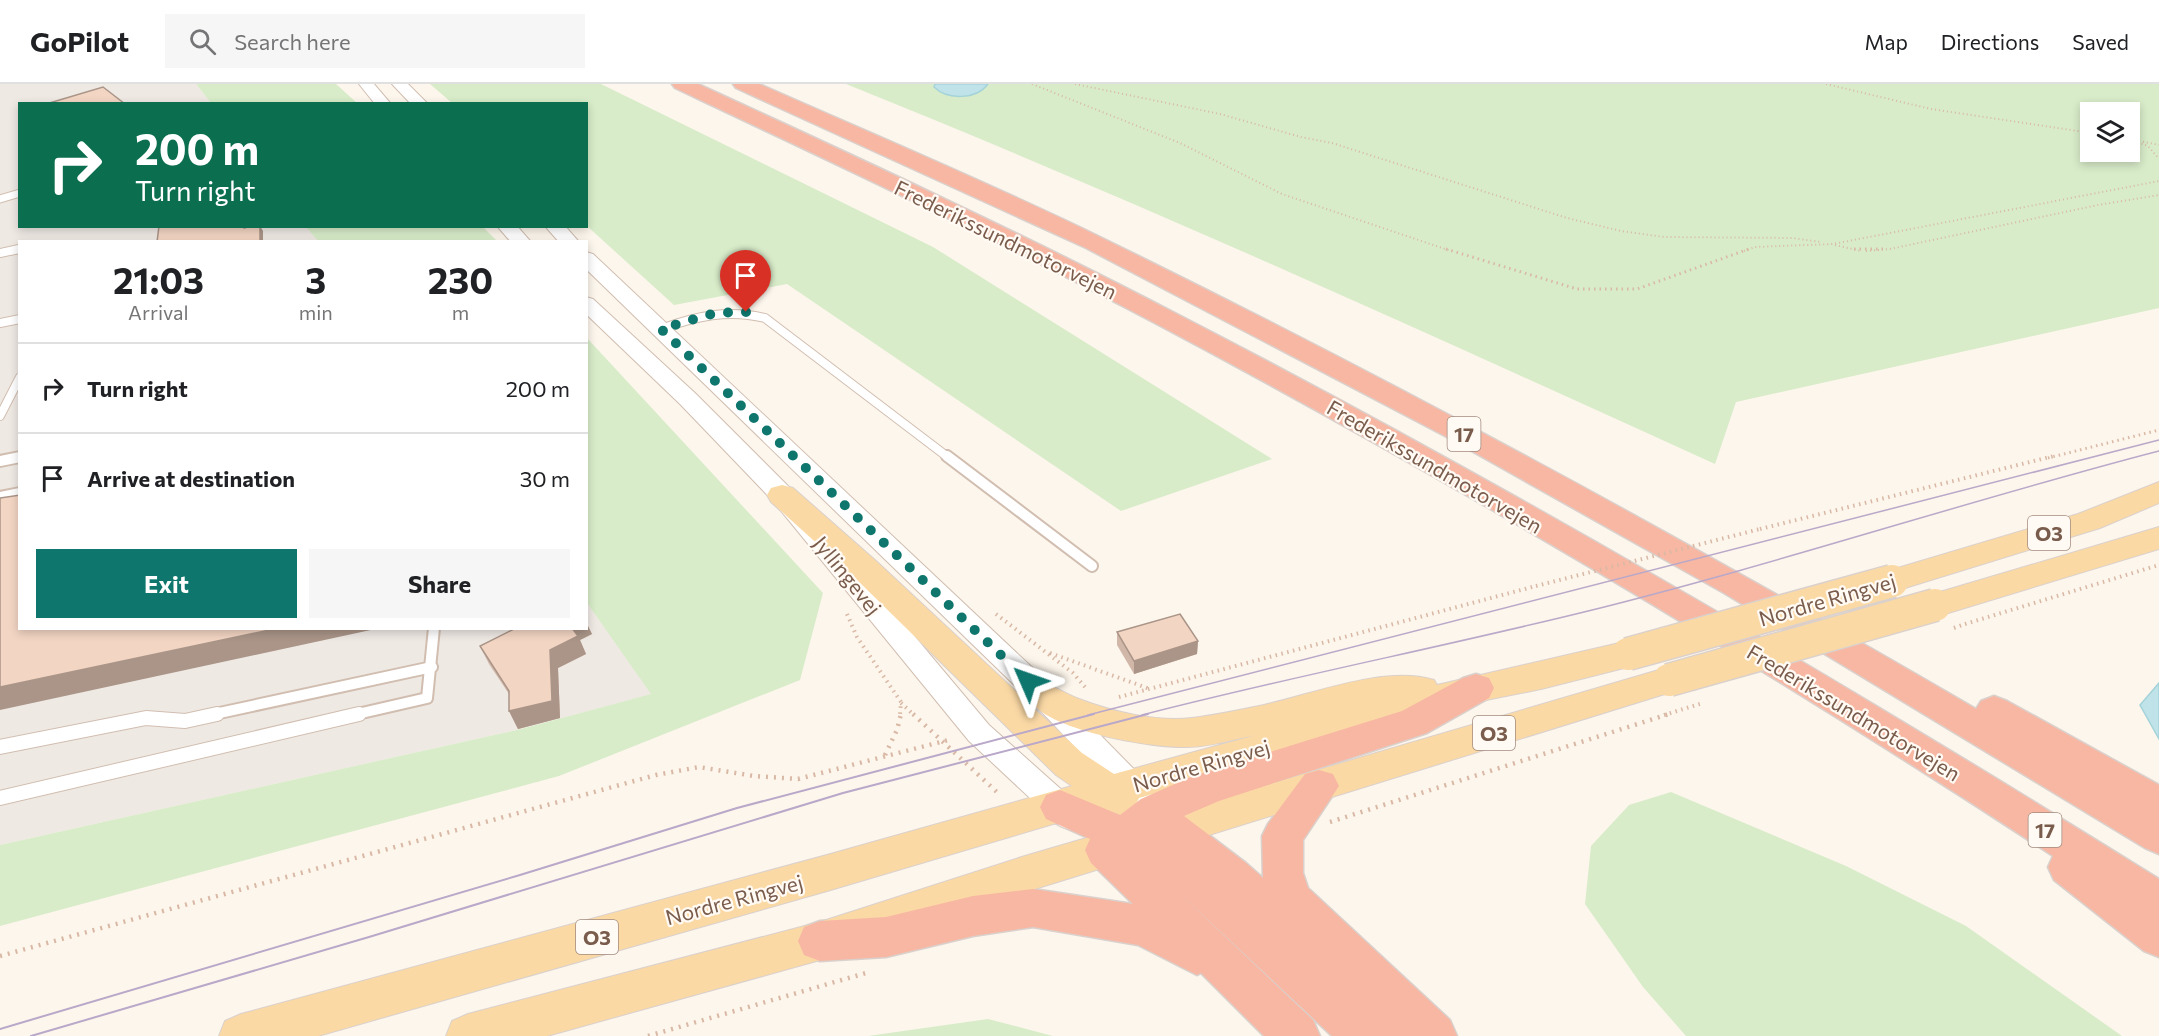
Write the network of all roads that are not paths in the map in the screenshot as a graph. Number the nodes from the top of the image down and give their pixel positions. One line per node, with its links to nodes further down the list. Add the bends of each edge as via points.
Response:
1 (366, 84): 5 (street)
2 (399, 84): 6 (street)
3 (682, 84): 36 (highway, Frederikssundmotorvejen / 17, via 1032,251 1228,351 1423,457)
4 (743, 84): 22 (highway, Frederikssundmotorvejen / 17, via 1094,243)
5 (382, 102)
6 (419, 102)
7 (18, 194): 8 (lane)
8 (0, 199)
9 (508, 228): 11 (street)
10 (556, 228): 12 (street)
11 (520, 240)
12 (568, 240)
13 (18, 249): 14 (lane)
14 (0, 253)
15 (588, 260): 19 (street, Jyllingevej)
16 (588, 305): 27 (street, Jyllingevej)
17 (18, 319): 18 (lane)
18 (0, 323)
19 (661, 329): 30 (lane, via 715,313 746,312 765,318); 34 (street, Jyllingevej)
20 (18, 381): 21 (lane)
21 (0, 416)
22 (1455, 430): 39 (highway, via 1530,456 1636,506); 42 (highway, Frederikssundmotorvejen / 17, via 1736,585)
23 (18, 457): 24 (lane)
24 (0, 461)
25 (2159, 492): 33 (main road, Nordre Ringvej / O3, bridge, via 2089,521 1892,581 1628,654)
26 (18, 494): 28 (lane)
27 (782, 495): 40 (street, Jyllingevej, via 979,733); 41 (main road, via 866,569 1069,764)
28 (0, 497)
29 (2159, 538): 37 (main road, Nordre Ringvej / O3, bridge)
30 (1092, 566)
31 (434, 630): 32 (lane)
32 (432, 667): 35 (lane, via 185,721 146,718); 38 (lane, via 427,698)
33 (1476, 688): 34 (main road, Nordre Ringvej, via 1360,693 1264,719 1190,733 1122,726); 41 (highway, via 1414,722 1208,788)
34 (1057, 704): 41 (street, Jyllingevej)
35 (0, 747)
36 (1931, 758): 43 (highway, Frederikssundmotorvejen / 17); 44 (highway)
37 (1319, 786): 41 (main road, Nordre Ringvej / O3); 52 (highway, via 1282,836 1282,873 1291,900)
38 (0, 798)
39 (2159, 805)
40 (1060, 807): 41 (highway); 47 (main road, Nordre Ringvej / O3)
41 (1135, 820): 45 (main road, Nordre Ringvej / O3, via 1025,874); 46 (highway); 50 (highway, via 1157,850 1208,890); 51 (highway, via 1231,876)
42 (2159, 836)
43 (2159, 902)
44 (2159, 937)
45 (820, 941): 46 (highway, O3, via 885,937 973,916 1033,908 1145,926); 48 (main road, Nordre Ringvej / O3)
46 (1231, 972): 49 (highway)
47 (241, 1036)
48 (468, 1036)
49 (1297, 1036)
50 (1366, 1036)
51 (1399, 1036)
52 (1434, 1036)

